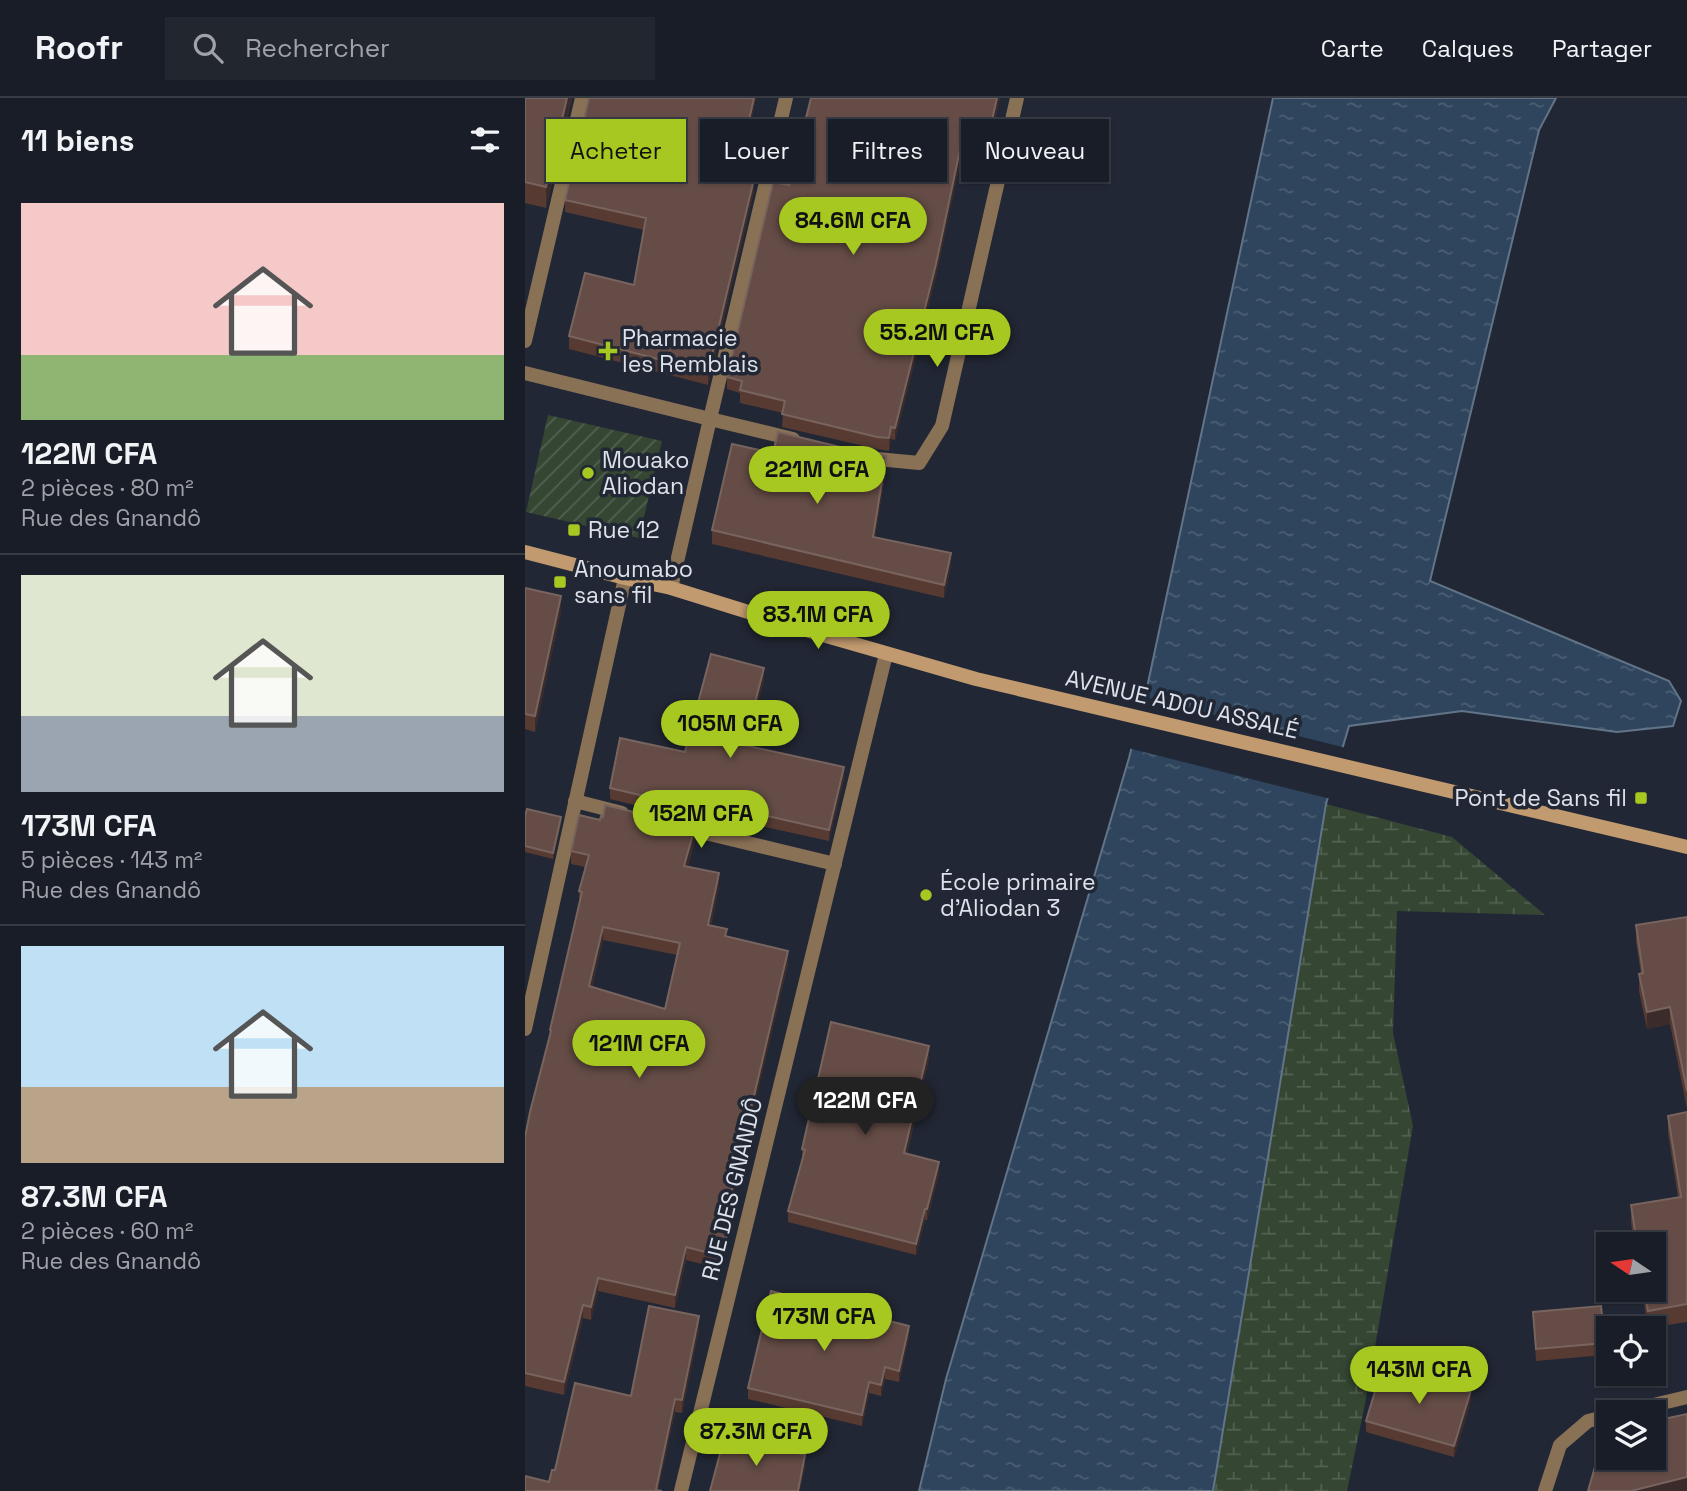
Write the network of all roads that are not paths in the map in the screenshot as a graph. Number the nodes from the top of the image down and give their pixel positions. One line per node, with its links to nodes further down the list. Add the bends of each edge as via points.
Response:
1 (582, 98): 4 (street)
2 (786, 98): 6 (street)
3 (1017, 98): 8 (street, via 942,426 919,463)
4 (525, 341)
5 (525, 373): 6 (street)
6 (711, 419): 7 (street); 11 (street)
7 (812, 444)
8 (849, 453)
9 (525, 552): 10 (street, AVENUE ADOU ASSALÉ)
10 (625, 578): 11 (street, AVENUE ADOU ASSALÉ); 13 (street)
11 (671, 588): 12 (street, AVENUE ADOU ASSALÉ)
12 (886, 654): 16 (street, AVENUE ADOU ASSALÉ); 17 (street, RUE DES GNANDÔ)
13 (575, 802): 14 (street); 18 (street)
14 (640, 817)
15 (666, 823): 17 (street)
16 (1687, 846)
17 (835, 864): 22 (street, RUE DES GNANDÔ)
18 (525, 1029)
19 (1687, 1397): 20 (street)
20 (1666, 1402)
21 (1596, 1419): 23 (street, via 1560,1445)
22 (681, 1491)
23 (1545, 1491)

